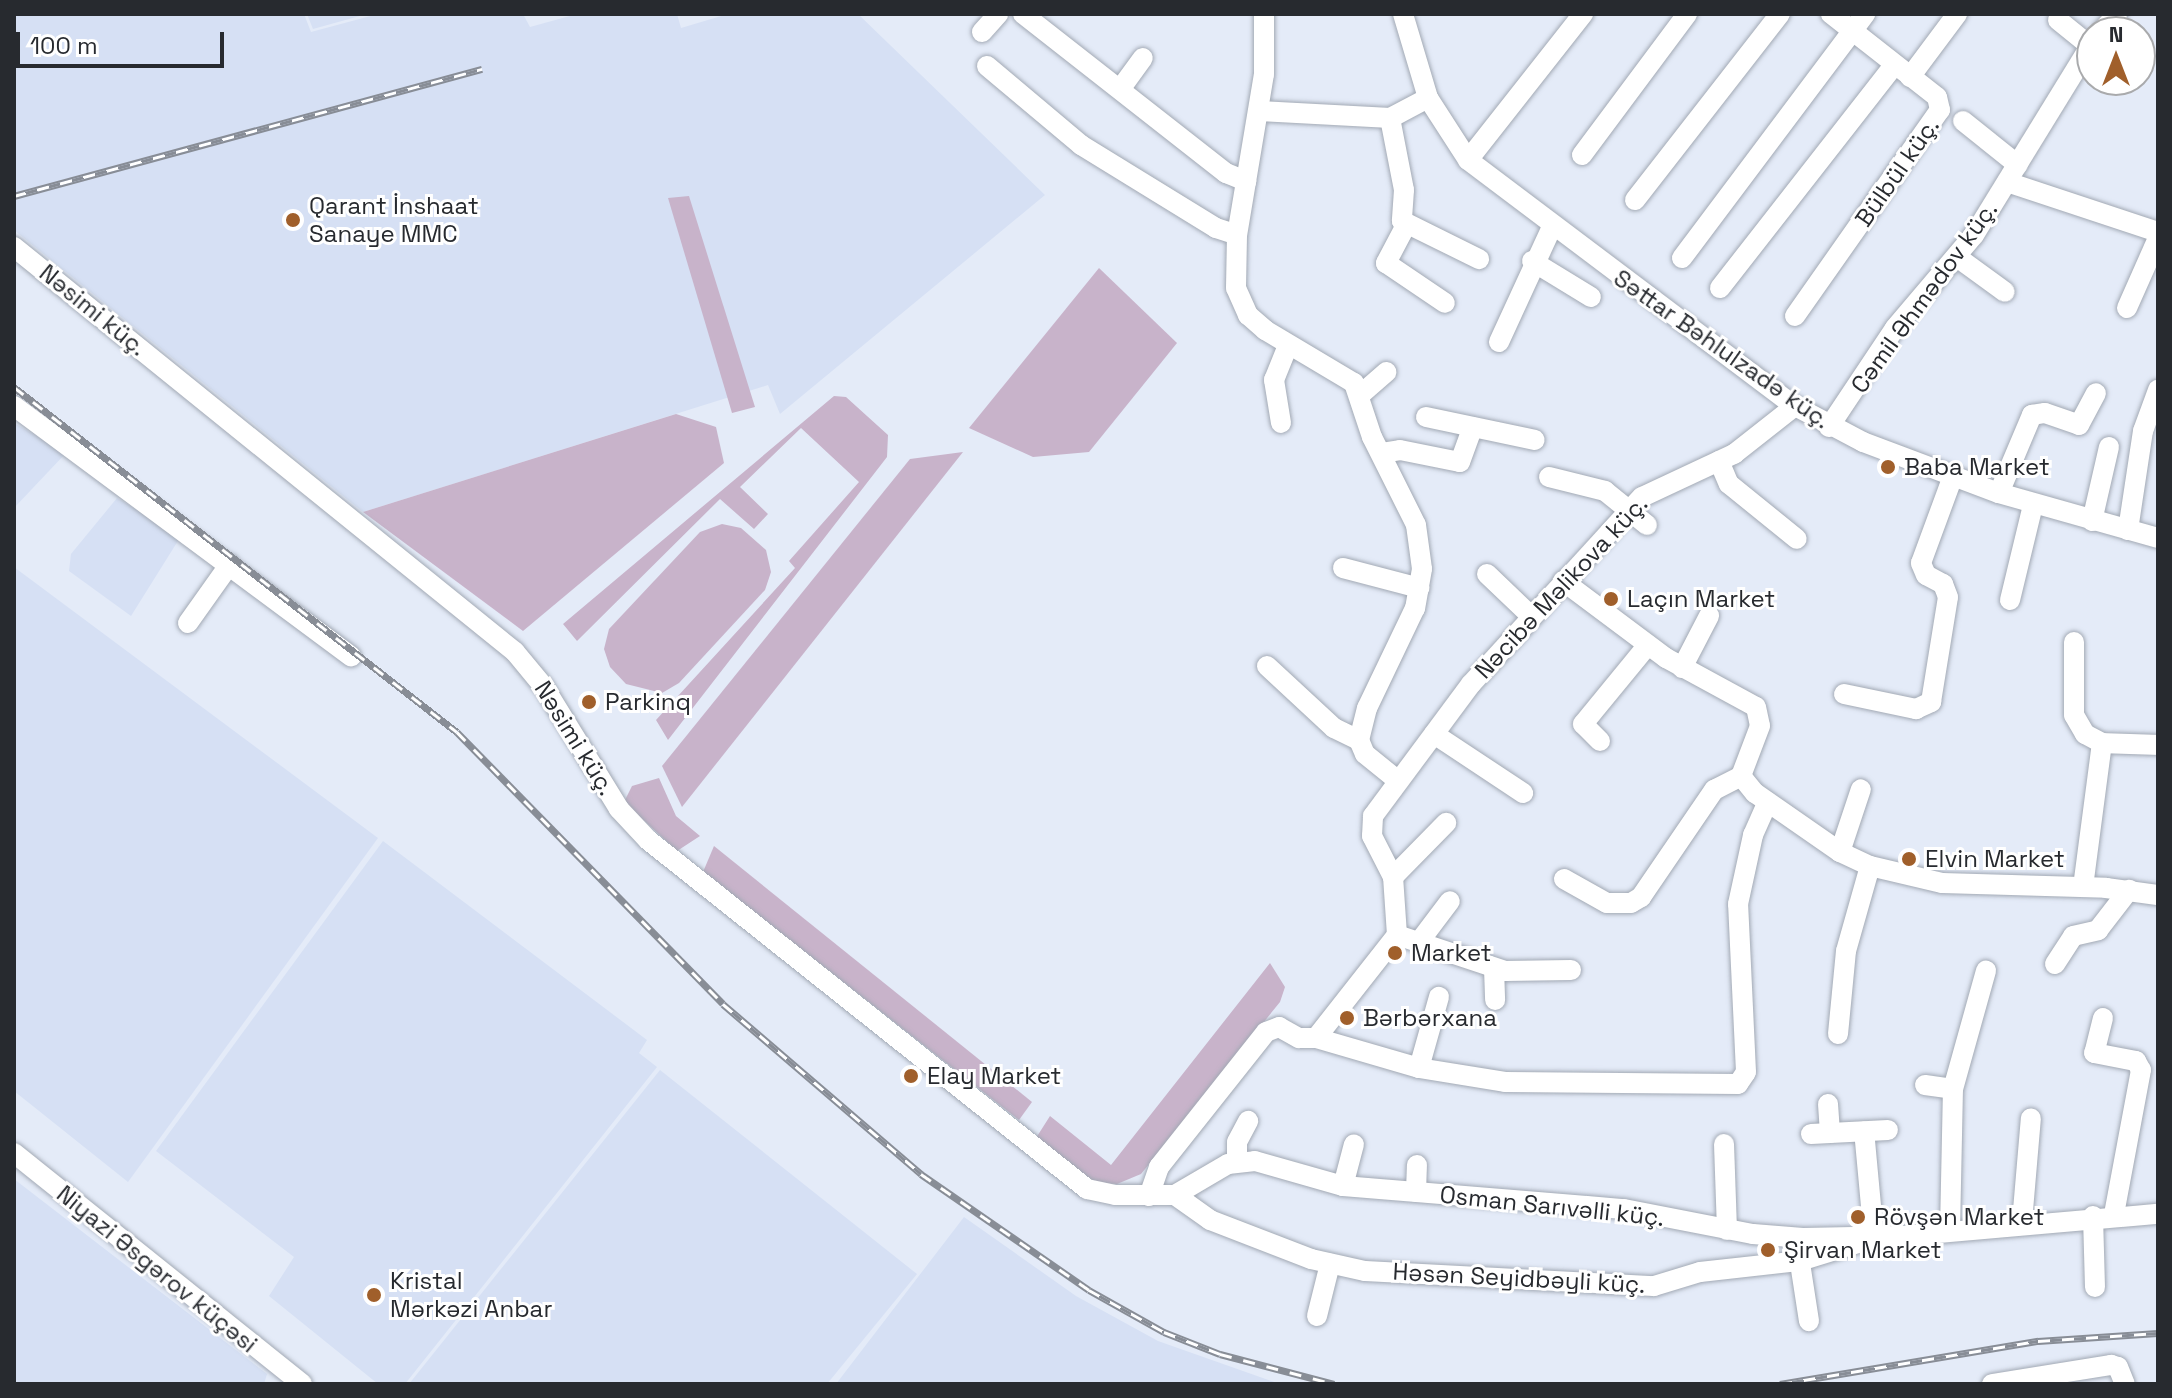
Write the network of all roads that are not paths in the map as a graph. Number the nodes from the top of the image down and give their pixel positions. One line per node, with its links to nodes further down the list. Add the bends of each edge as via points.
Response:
1 (998, 14): 14 (street)
2 (1023, 14): 19 (street)
3 (1264, 14): 21 (street)
4 (1403, 14): 20 (street, Səttar Bəhlulzadə küç.)
5 (1583, 14): 25 (street)
6 (1687, 14): 24 (street)
7 (1780, 14): 28 (street)
8 (1831, 14): 13 (street, Bülbül küç.)
9 (1865, 14): 13 (street)
10 (1957, 14): 18 (street)
11 (2058, 20): 12 (street)
12 (2076, 30)
13 (1853, 31): 18 (street, Bülbül küç.); 35 (street)
14 (982, 32)
15 (1143, 58): 19 (street)
16 (987, 66): 31 (street, via 1081,145 1216,228)
17 (2076, 70): 26 (street, Cəmil Əhmədov küç.)
18 (1902, 71): 38 (street); 43 (street, Bülbül küç., via 1937,97 1937,117)
19 (1121, 88): 27 (street, via 1226,173)
20 (1428, 98): 22 (street); 25 (street, Səttar Bəhlulzadə küç.)
21 (1260, 111): 22 (street); 27 (street)
22 (1390, 118): 29 (street)
23 (1963, 121): 26 (street)
24 (1582, 155)
25 (1468, 160): 30 (street, Səttar Bəhlulzadə küç.)
26 (2012, 173): 32 (street); 34 (street, Cəmil Əhmədov küç.)
27 (1246, 181): 31 (street)
28 (1635, 200)
29 (1405, 227): 36 (street); 41 (street, via 1386,263)
30 (1552, 227): 37 (street); 51 (street, Səttar Bəhlulzadə küç.)
31 (1237, 235): 45 (street, via 1234,263 1241,302 1256,323)
32 (2158, 235): 42 (street)
33 (14, 247): 131 (street, Nəsimi küç., via 515,652 544,687 619,809 648,840 1077,1183 1100,1193)
34 (1957, 257): 39 (street); 55 (street, Cəmil Əhmədov küç., via 1895,328)
35 (1682, 258)
36 (1479, 259)
37 (1532, 261): 40 (street); 44 (street)
38 (1720, 288)
39 (2005, 292)
40 (1591, 297)
41 (1445, 303)
42 (2127, 308)
43 (1795, 316)
44 (1499, 342)
45 (1288, 346): 49 (street, via 1346,375); 53 (street, via 1274,380)
46 (1386, 372): 49 (street)
47 (2158, 390): 67 (street, via 2143,431)
48 (2096, 393): 62 (street, via 2079,425 2045,413 2032,415)
49 (1360, 395): 58 (street, via 1365,422)
50 (14, 406): 70 (street)
51 (1795, 406): 55 (street, Səttar Bəhlulzadə küç.); 59 (street, Nəcibə Məlikova küç., via 1755,441)
52 (1426, 417): 54 (street)
53 (1281, 423)
54 (1473, 427): 56 (street); 58 (street, via 1460,462 1400,450)
55 (1829, 427): 60 (street, Səttar Bəhlulzadə küç.)
56 (1535, 440)
57 (2109, 447): 65 (street)
58 (1382, 453): 74 (street, via 1416,525)
59 (1719, 461): 64 (street, Nəcibə Məlikova küç., via 1652,489); 69 (street, via 1729,484)
60 (1953, 476): 62 (street, Səttar Bəhlulzadə küç.); 84 (street, via 1921,563 1926,575 1943,584 1948,597 1931,702 1916,709)
61 (1549, 477): 64 (street, via 1605,491)
62 (1999, 493): 63 (street, Səttar Bəhlulzadə küç.)
63 (2033, 505): 65 (street, Səttar Bəhlulzadə küç.); 75 (street)
64 (1630, 508): 66 (street); 73 (street, Nəcibə Məlikova küç.)
65 (2092, 521): 67 (street, Səttar Bəhlulzadə küç.)
66 (1647, 525)
67 (2128, 530): 68 (street, Səttar Bəhlulzadə küç.)
68 (2158, 538)
69 (1797, 539)
70 (230, 564): 78 (street); 81 (street)
71 (1343, 568): 74 (street)
72 (1487, 574): 76 (street)
73 (1563, 581): 76 (street, Nəcibə Məlikova küç.); 80 (street)
74 (1419, 588): 86 (street, via 1367,708)
75 (2010, 600)
76 (1531, 616): 85 (street, Nəcibə Məlikova küç.)
77 (1709, 616): 83 (street)
78 (188, 623)
79 (2074, 642): 88 (street, via 2074,715 2085,734)
80 (1648, 645): 83 (street); 87 (street, via 1583,724 1582,729)
81 (351, 656)
82 (1267, 666): 86 (street, via 1334,728)
83 (1682, 668): 90 (street, via 1747,701 1760,714)
84 (1844, 694)
85 (1434, 734): 91 (street, Nəcibə Məlikova küç.); 93 (street)
86 (1359, 740): 91 (street, via 1365,754)
87 (1600, 741)
88 (2102, 743): 89 (street); 100 (street)
89 (2158, 745)
90 (1741, 776): 94 (street); 99 (street, via 1714,790 1641,897 1631,903 1607,903)
91 (1397, 780): 98 (street, via 1371,823)
92 (1861, 789): 96 (street)
93 (1523, 793)
94 (1768, 802): 96 (street); 115 (street, via 1753,835 1738,904 1746,1072 1738,1084 1544,1085)
95 (1446, 823): 98 (street)
96 (1840, 852): 97 (street)
97 (1870, 866): 100 (street, via 1973,888); 113 (street, via 1846,951)
98 (1393, 877): 104 (street)
99 (1564, 879)
100 (2083, 887): 101 (street)
101 (2129, 890): 102 (street); 106 (street, via 2098,930 2073,936)
102 (2158, 895)
103 (1450, 901): 105 (street)
104 (1397, 935): 105 (street); 114 (street)
105 (1419, 942): 107 (street)
106 (2055, 964)
107 (1494, 968): 108 (street); 111 (street)
108 (1571, 970)
109 (1986, 971): 117 (street)
110 (1439, 997): 115 (street)
111 (1495, 1000)
112 (2103, 1018): 132 (street, via 2094,1053 2136,1061 2141,1070)
113 (1838, 1034)
114 (1316, 1038): 115 (street); 131 (street, via 1299,1038 1279,1027 1266,1032 1159,1167)
115 (1419, 1068)
116 (1925, 1085): 117 (street)
117 (1953, 1089): 137 (street)
118 (1828, 1104): 122 (street, via 1820,1133)
119 (2031, 1118): 135 (street)
120 (1248, 1121): 126 (street, via 1237,1142)
121 (1888, 1130): 122 (street)
122 (1864, 1131): 139 (street)
123 (1354, 1144): 128 (street)
124 (1724, 1144): 136 (street)
125 (14, 1153): 145 (street, Niyazi Əsgərov küçəsi)
126 (1237, 1161): 128 (street, Osman Sarıvəlli küç., via 1264,1163); 130 (street)
127 (1417, 1165): 129 (street)
128 (1343, 1186): 129 (street, Osman Sarıvəlli küç.)
129 (1416, 1192): 136 (street, Osman Sarıvəlli küç., via 1624,1209)
130 (1175, 1195): 131 (street); 141 (street, Həsən Seyidbəyli küç., via 1210,1220)
131 (1149, 1196)
132 (2114, 1214): 133 (street, Osman Sarıvəlli küç.); 134 (street, Osman Sarıvəlli küç.)
133 (2158, 1214)
134 (2093, 1216): 135 (street, Osman Sarıvəlli küç.); 142 (street)
135 (2022, 1222): 137 (street, Osman Sarıvəlli küç.)
136 (1727, 1230): 138 (street, Osman Sarıvəlli küç.)
137 (1950, 1231): 139 (street, Osman Sarıvəlli küç.)
138 (1796, 1238): 139 (street, Osman Sarıvəlli küç.); 140 (street)
139 (1874, 1238): 140 (street, Həsən Seyidbəyli küç.)
140 (1800, 1261): 141 (street, Həsən Seyidbəyli küç., via 1700,1272 1638,1287 1365,1271); 144 (street)
141 (1330, 1264): 143 (street)
142 (2095, 1287)
143 (1317, 1316)
144 (1809, 1321)
145 (302, 1384)
146 (1992, 1384): 147 (street, via 2111,1365 2118,1367)
147 (2125, 1384)

